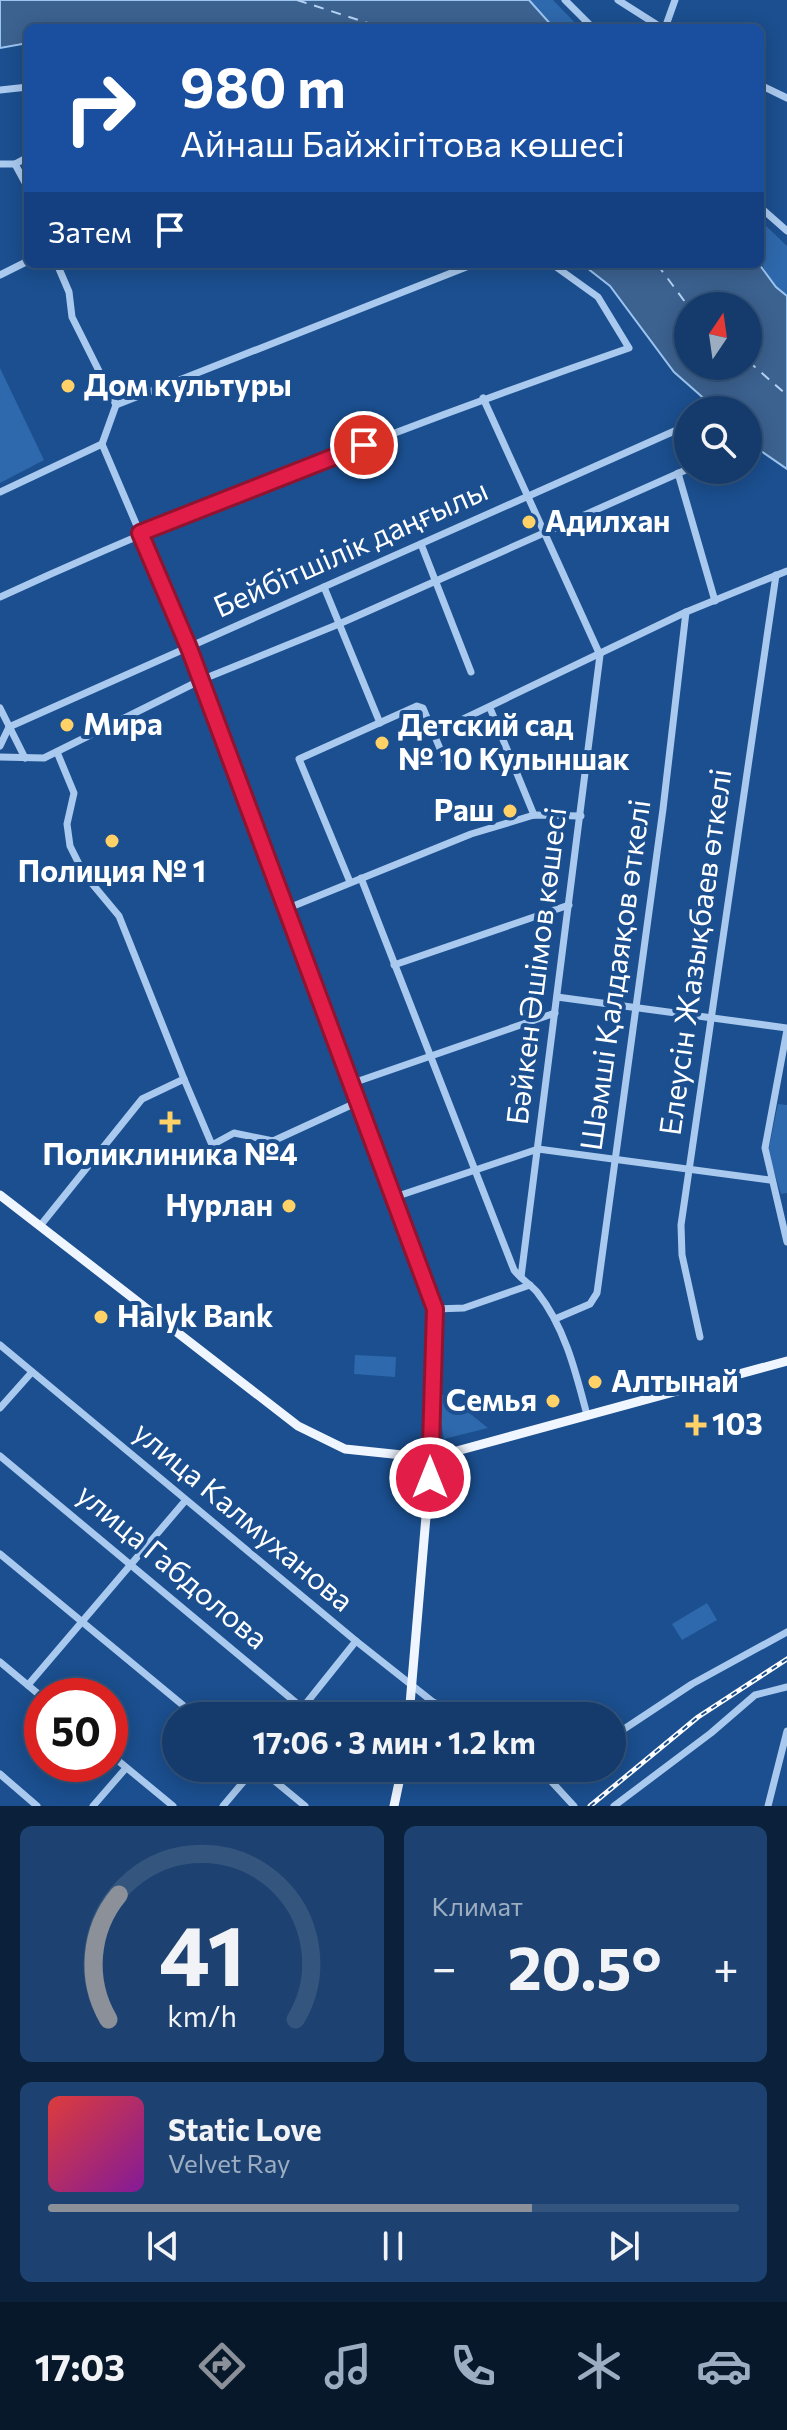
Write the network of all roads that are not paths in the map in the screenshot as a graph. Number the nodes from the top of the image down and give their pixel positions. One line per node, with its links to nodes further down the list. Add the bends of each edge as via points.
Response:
1 (565, 0): 4 (street)
2 (618, 0): 5 (street)
3 (675, 0): 6 (street)
4 (589, 24)
5 (657, 24)
6 (666, 24)
7 (24, 87): 9 (street)
8 (764, 87): 10 (street)
9 (0, 90)
10 (787, 98)
11 (24, 159): 13 (street)
12 (0, 164): 13 (street)
13 (15, 164): 14 (street)
14 (24, 181)
15 (764, 211): 16 (street)
16 (787, 231)
17 (24, 263): 21 (street)
18 (59, 268): 23 (street, via 72,317)
19 (464, 268): 23 (street)
20 (556, 268): 22 (street, via 598,297 629,348)
21 (0, 275)
22 (483, 398): 29 (street); 31 (street)
23 (116, 405): 25 (street)
24 (674, 431): 29 (street, Бейбітшілік даңғылы)
25 (102, 444): 28 (street); 31 (street)
26 (674, 475): 30 (street, Бейбітшілік даңғылы)
27 (681, 484): 38 (street)
28 (0, 492)
29 (528, 497): 30 (street); 32 (street, Бейбітшілік даңғылы)
30 (544, 530): 35 (street, Бейбітшілік даңғылы); 42 (street)
31 (140, 533): 37 (street); 41 (street)
32 (421, 544): 35 (street); 36 (street, Бейбітшілік даңғылы)
33 (787, 571): 34 (street)
34 (776, 575): 38 (street); 65 (street, Елеусін Жазықбаев өткелі)
35 (437, 579): 40 (street, Бейбітшілік даңғылы); 43 (street)
36 (324, 587): 40 (street); 41 (street, Бейбітшілік даңғылы)
37 (0, 597)
38 (715, 601): 39 (street)
39 (686, 612): 42 (street); 63 (street, Шәмші Қалдаяқов өткелі)
40 (339, 624): 44 (street, Бейбітшілік даңғылы); 47 (street)
41 (189, 648): 44 (street); 48 (street, Бейбітшілік даңғылы)
42 (600, 655): 46 (street); 56 (street, Бәйкен Әшімов көшесі)
43 (471, 672)
44 (201, 680): 51 (street, Бейбітшілік даңғылы); 60 (street)
45 (0, 708): 48 (street)
46 (490, 708): 49 (street); 55 (street)
47 (380, 723): 49 (street, via 420,706); 58 (street, via 299,759)
48 (9, 727): 50 (street); 53 (street)
49 (434, 733): 54 (street)
50 (0, 746)
51 (57, 752): 53 (street, Бейбітшілік даңғылы); 68 (street, via 74,793 67,824 70,846 84,874 119,916)
52 (0, 757): 53 (street, Бейбітшілік даңғылы)
53 (25, 758)
54 (446, 763)
55 (534, 815): 56 (street); 57 (street)
56 (581, 816): 59 (street, Бәйкен Әшімов көшесі)
57 (361, 878): 58 (street); 61 (street)
58 (350, 882): 60 (street)
59 (569, 905): 61 (street); 62 (street, Бәйкен Әшімов көшесі)
60 (286, 909): 69 (street)
61 (394, 965): 67 (street)
62 (557, 997): 63 (street); 64 (street, Бәйкен Әшімов көшесі)
63 (637, 1008): 65 (street); 72 (street, Шәмші Қалдаяқов өткелі)
64 (555, 1013): 67 (street); 71 (street, Бәйкен Әшімов көшесі)
65 (712, 1016): 66 (street); 74 (street, Елеусін Жазықбаев өткелі)
66 (787, 1029): 75 (street, via 765,1148)
67 (429, 1055): 69 (street); 73 (street)
68 (184, 1079): 70 (street, via 212,1145 234,1133 273,1141); 78 (street, via 142,1099)
69 (353, 1083): 70 (street)
70 (360, 1101): 77 (street)
71 (538, 1149): 72 (street); 73 (street); 80 (street, Бәйкен Әшімов көшесі)
72 (616, 1160): 74 (street); 83 (street, Шәмші Қалдаяқов өткелі, via 597,1293 590,1304)
73 (474, 1168): 77 (street); 80 (street)
74 (689, 1170): 75 (street); 84 (street, Елеусін Жазықбаев өткелі, via 682,1255)
75 (770, 1180): 79 (street)
76 (0, 1195): 78 (main road)
77 (395, 1197): 82 (street)
78 (40, 1226): 91 (main road, via 319,1439 357,1451)
79 (787, 1242)
80 (521, 1277): 81 (street)
81 (530, 1285): 82 (street, via 464,1308); 83 (street)
82 (435, 1309): 91 (street)
83 (555, 1319): 89 (street)
84 (700, 1337)
85 (0, 1345): 87 (street, улица Калмуханова)
86 (787, 1361): 89 (main road)
87 (32, 1372): 88 (street); 92 (street, улица Калмуханова)
88 (0, 1408)
89 (587, 1415): 91 (main road)
90 (0, 1456): 94 (street, улица Габдолова)
91 (431, 1458): 101 (main road)
92 (185, 1501): 94 (street); 97 (street, улица Калмуханова)
93 (0, 1554): 95 (street)
94 (130, 1562): 95 (street); 104 (street, улица Габдолова)
95 (80, 1620): 99 (street); 103 (street)
96 (787, 1632): 108 (street)
97 (356, 1641): 101 (street, улица Калмуханова); 105 (street)
98 (0, 1662): 100 (street)
99 (34, 1678)
100 (24, 1682)
101 (413, 1686): 106 (main road); 107 (street, улица Калмуханова)
102 (787, 1687): 124 (street, via 755,1695)
103 (179, 1702)
104 (296, 1702)
105 (308, 1702)
106 (411, 1702)
107 (433, 1702)
108 (626, 1728)
109 (787, 1731): 125 (street)
110 (128, 1770): 119 (street)
111 (0, 1774): 117 (street)
112 (114, 1782): 118 (street)
113 (244, 1782): 120 (street)
114 (275, 1782): 121 (street)
115 (399, 1782): 122 (main road)
116 (554, 1782): 123 (street)
117 (37, 1806)
118 (93, 1806)
119 (173, 1806)
120 (223, 1806)
121 (305, 1806)
122 (394, 1806)
123 (574, 1806)
124 (614, 1806)
125 (768, 1806)

